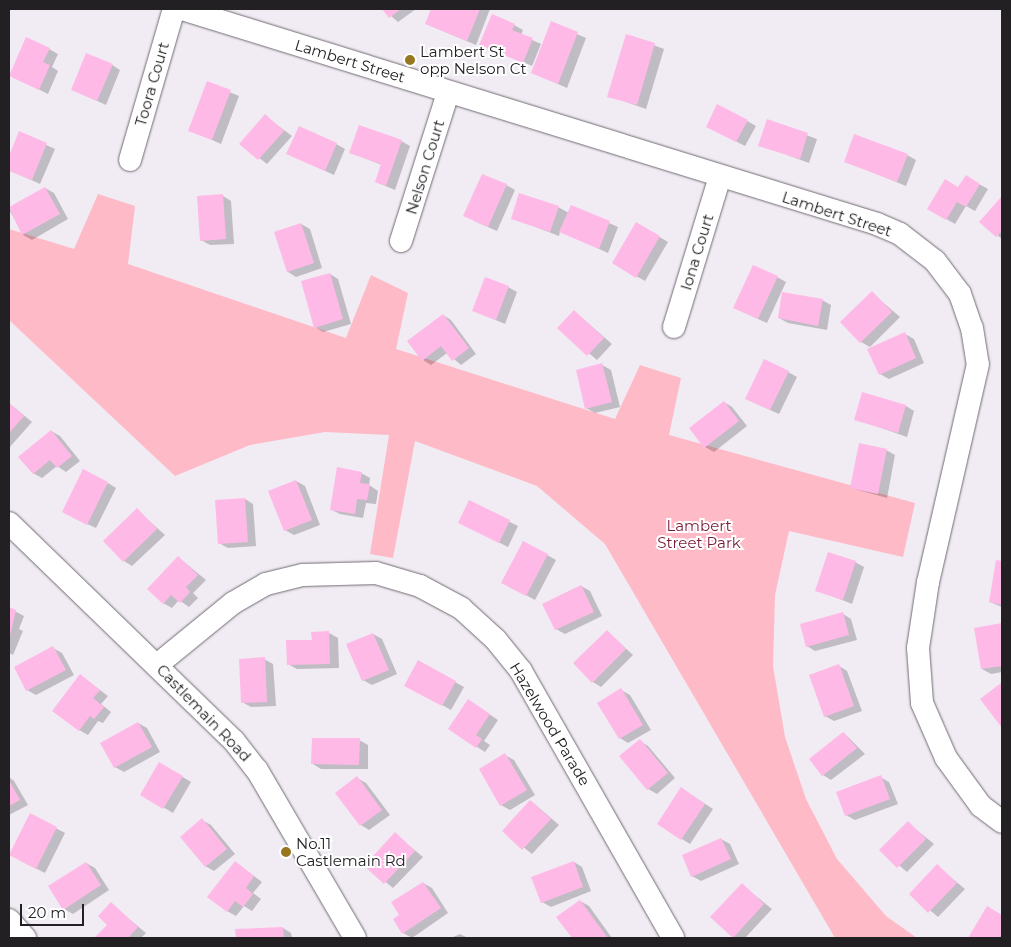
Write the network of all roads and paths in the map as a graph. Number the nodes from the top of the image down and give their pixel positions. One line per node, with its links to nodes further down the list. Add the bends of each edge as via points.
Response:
1 (174, 9): 4 (street, Toora Court)
2 (182, 9): 3 (street, Lambert Street)
3 (448, 93): 5 (street, Lambert Street); 6 (street, Nelson Court)
4 (130, 160)
5 (720, 177): 7 (street, Iona Court); 10 (street, Lambert Street, via 877,224 900,234 935,261 960,294 972,328 978,364 928,582 918,648 922,703 946,758 981,806)
6 (402, 241)
7 (674, 327)
8 (9, 523): 9 (street, Castlemain Road)
9 (157, 665): 13 (street, Castlemain Road, via 234,741 257,770); 14 (street, Hazelwood Parade, via 233,603 266,584 303,575 376,573 420,586 461,608 496,640 522,671)
10 (1002, 822)
11 (9, 920): 12 (street)
12 (25, 938)
13 (355, 938)
14 (673, 938)

